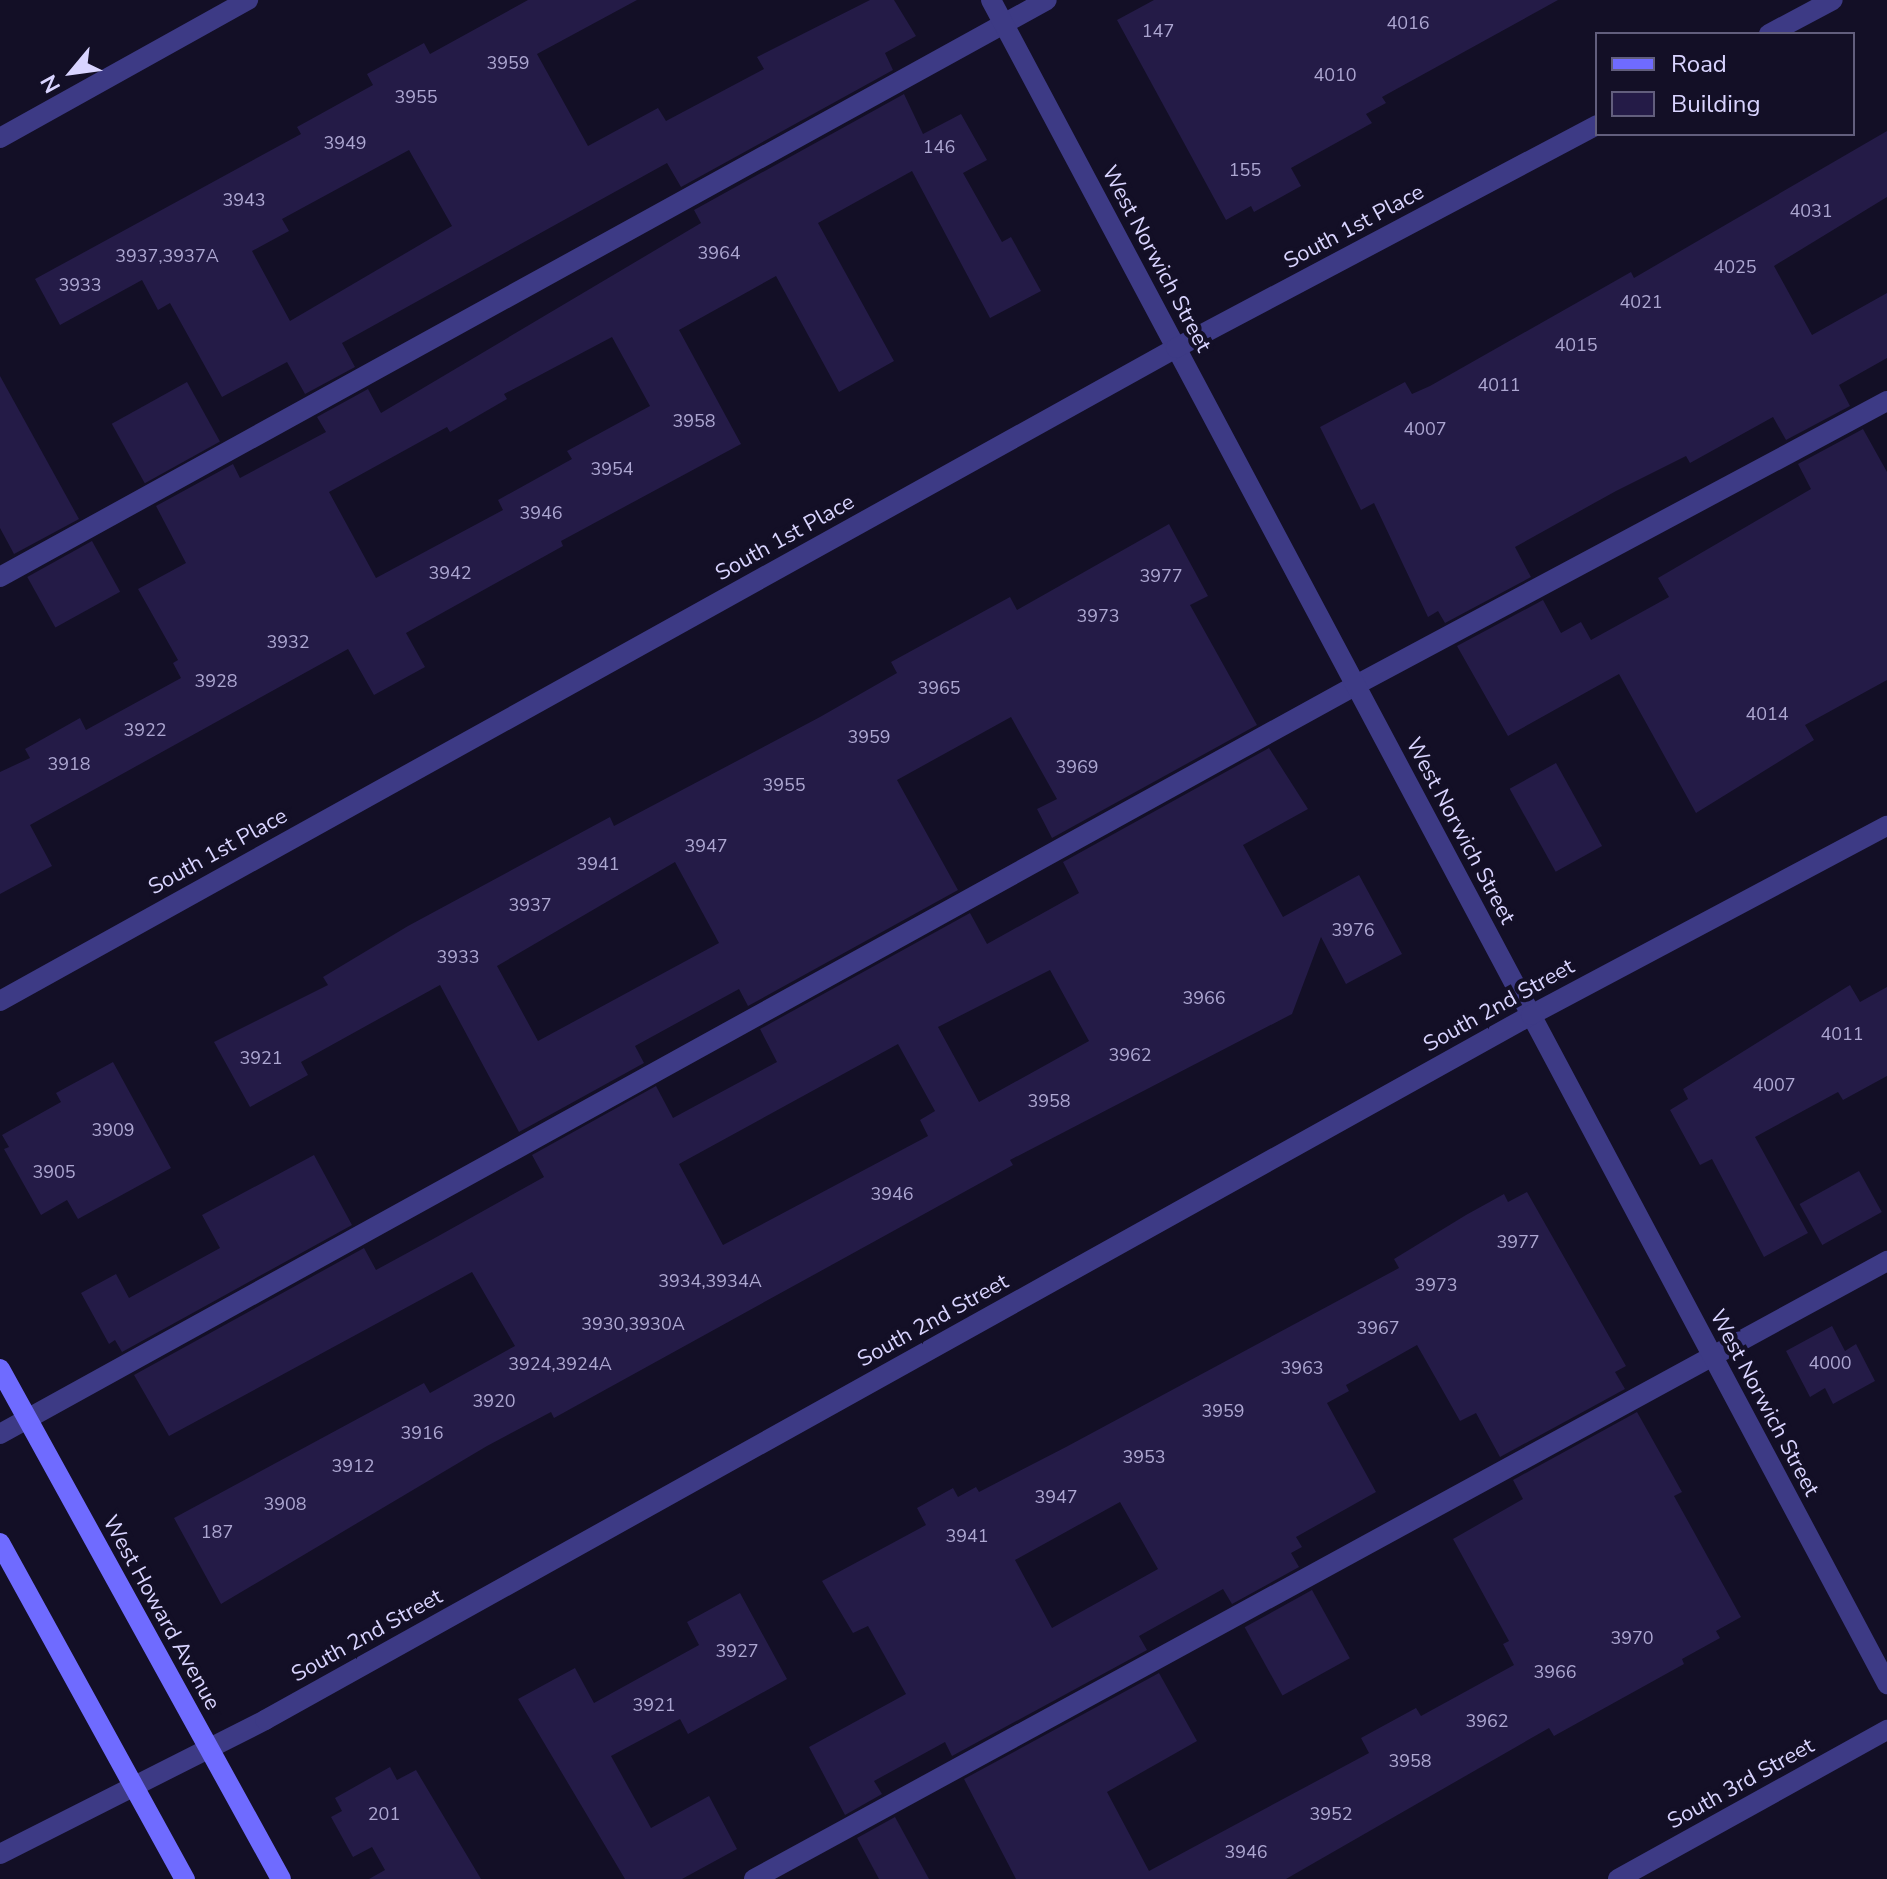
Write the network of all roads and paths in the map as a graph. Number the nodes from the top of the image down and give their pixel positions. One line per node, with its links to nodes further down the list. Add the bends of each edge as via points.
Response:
1 (248, 0): 8 (street)
2 (991, 0): 5 (street, West Norwich Street)
3 (1047, 0): 5 (street)
4 (1833, 0): 6 (street)
5 (1004, 24): 9 (street, West Norwich Street); 11 (street)
6 (1773, 32)
7 (1595, 126): 9 (street, South 1st Place)
8 (0, 138)
9 (1176, 348): 12 (street, West Norwich Street); 14 (street, South 1st Place)
10 (1887, 401): 12 (street)
11 (0, 577)
12 (1356, 685): 15 (street, West Norwich Street); 19 (street)
13 (1887, 826): 15 (street, South 2nd Street)
14 (0, 1001)
15 (1531, 1015): 17 (street, West Norwich Street); 24 (street, South 2nd Street)
16 (1887, 1261): 17 (street)
17 (1713, 1357): 22 (street, West Norwich Street); 29 (street)
18 (0, 1369): 19 (main road, West Howard Avenue)
19 (27, 1418): 20 (street); 24 (main road, West Howard Avenue)
20 (0, 1434)
21 (0, 1543): 25 (main road)
22 (1887, 1684)
23 (1887, 1730): 30 (street, South 3rd Street)
24 (209, 1750): 25 (street, South 2nd Street); 28 (main road, West Howard Avenue)
25 (135, 1788): 26 (street, South 2nd Street); 27 (main road)
26 (0, 1854)
27 (185, 1879)
28 (281, 1879)
29 (754, 1879)
30 (1618, 1879)

